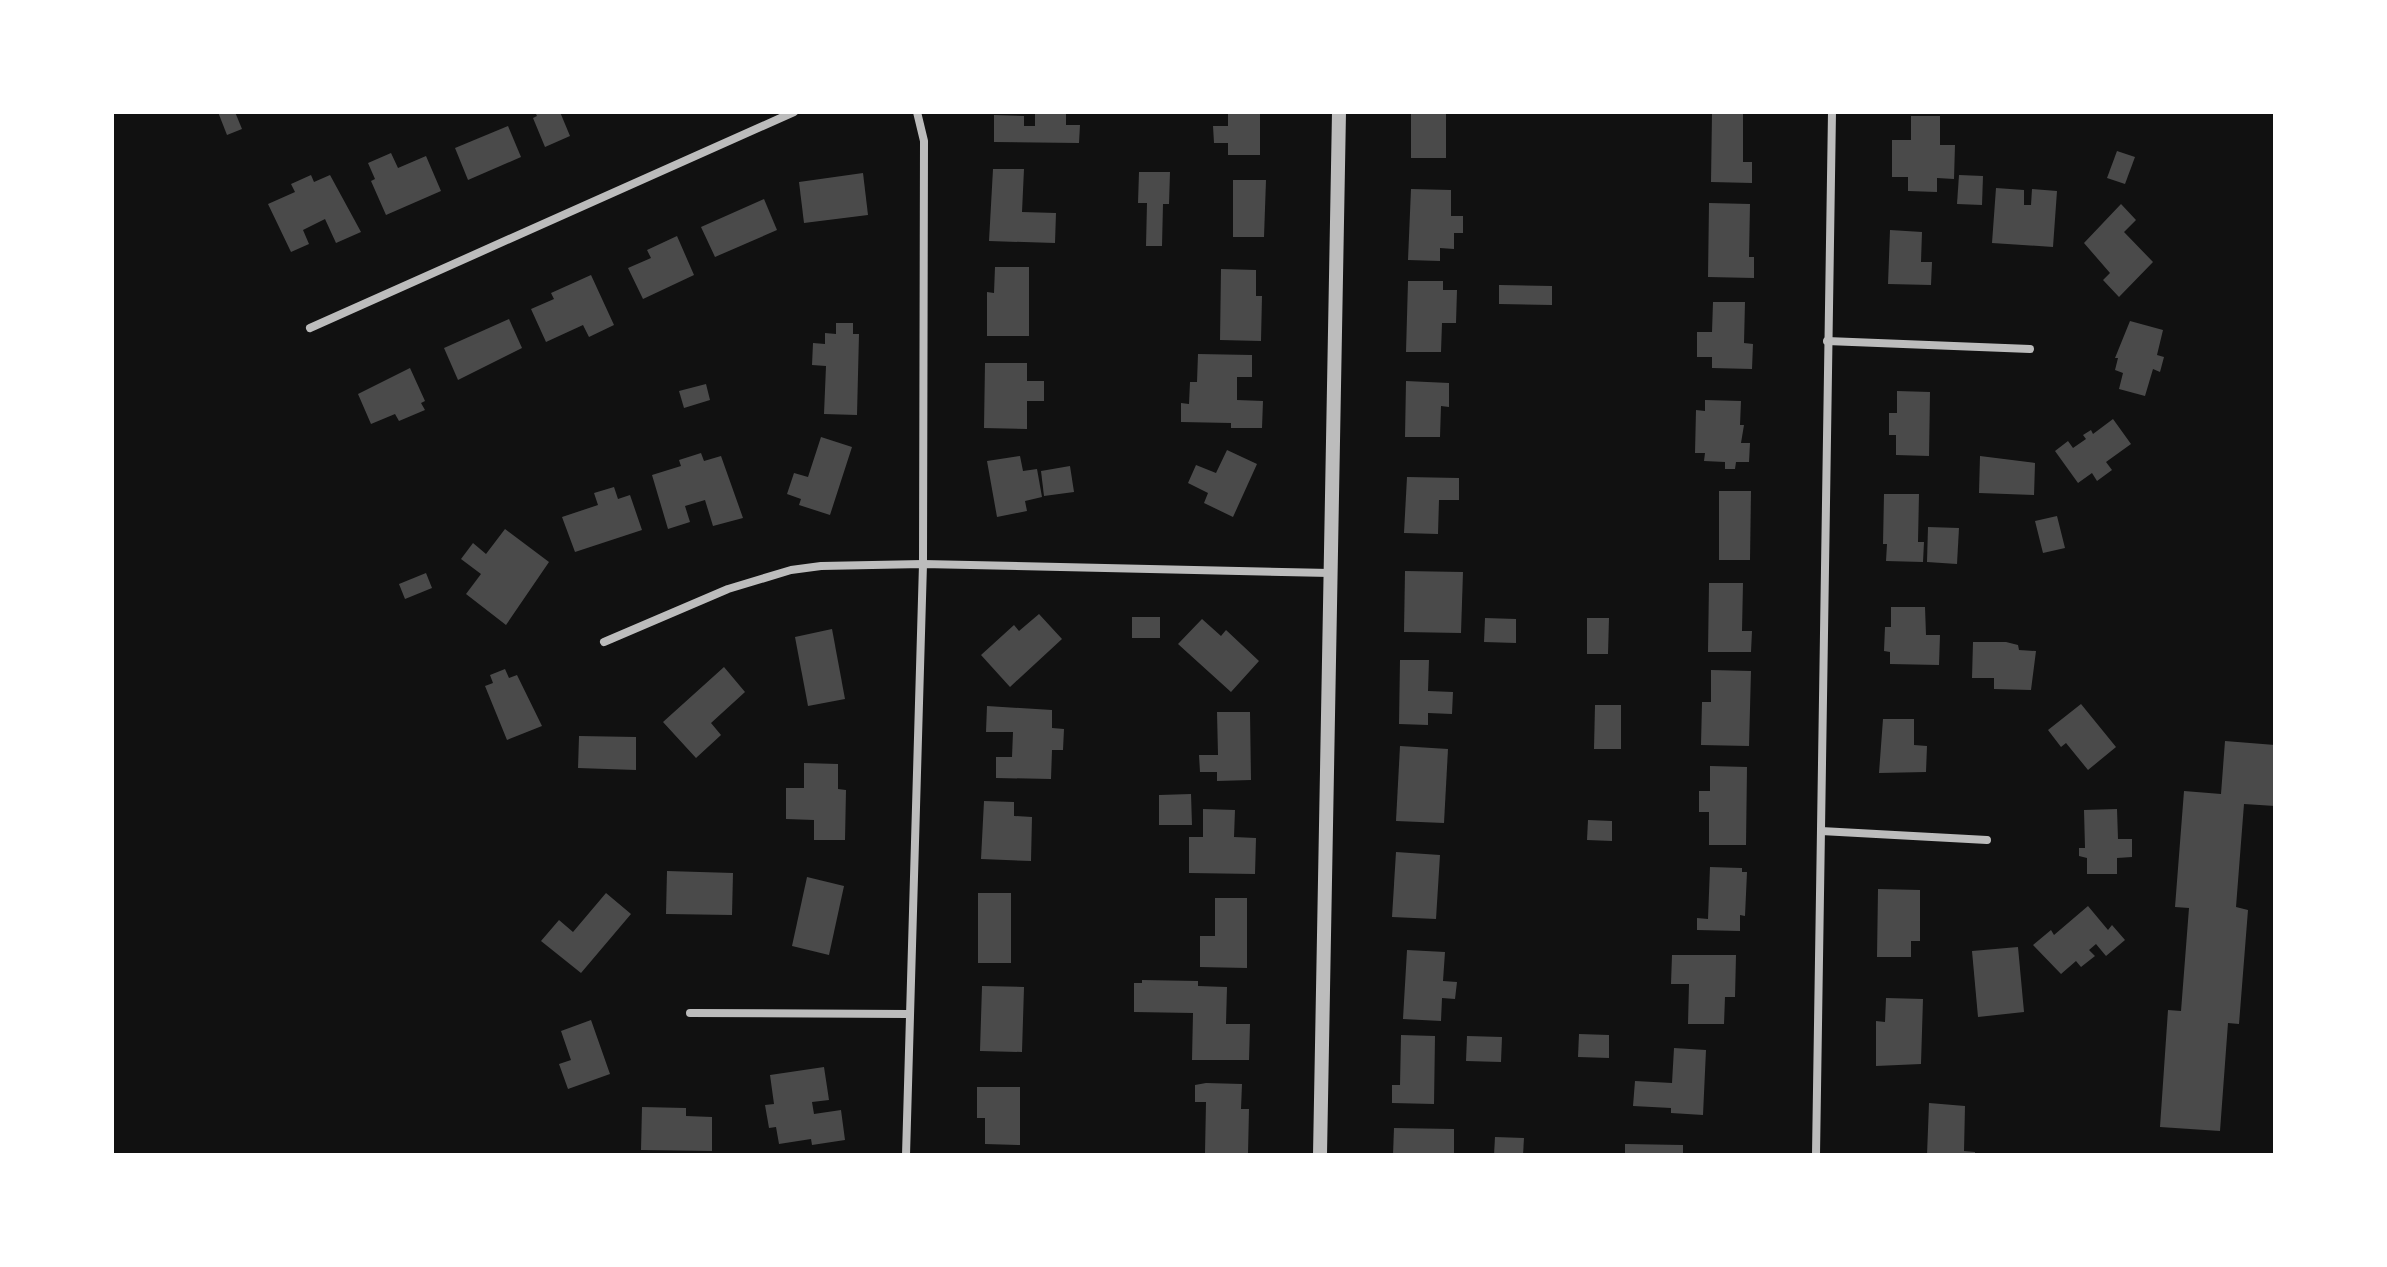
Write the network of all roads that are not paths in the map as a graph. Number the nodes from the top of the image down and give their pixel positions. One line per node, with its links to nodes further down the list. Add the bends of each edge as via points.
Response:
1 (794, 112): 5 (street)
2 (917, 112): 8 (street, via 924,141)
3 (1339, 112): 9 (street)
4 (1832, 112): 6 (street)
5 (310, 328)
6 (1827, 341): 7 (street); 11 (street)
7 (2030, 349)
8 (923, 564): 9 (street); 10 (street, via 791,570 728,589); 14 (street)
9 (1330, 573): 16 (street)
10 (604, 642)
11 (1821, 831): 12 (street); 17 (street)
12 (1987, 840)
13 (690, 1013): 14 (street)
14 (908, 1014): 15 (street)
15 (906, 1155)
16 (1320, 1155)
17 (1816, 1155)

